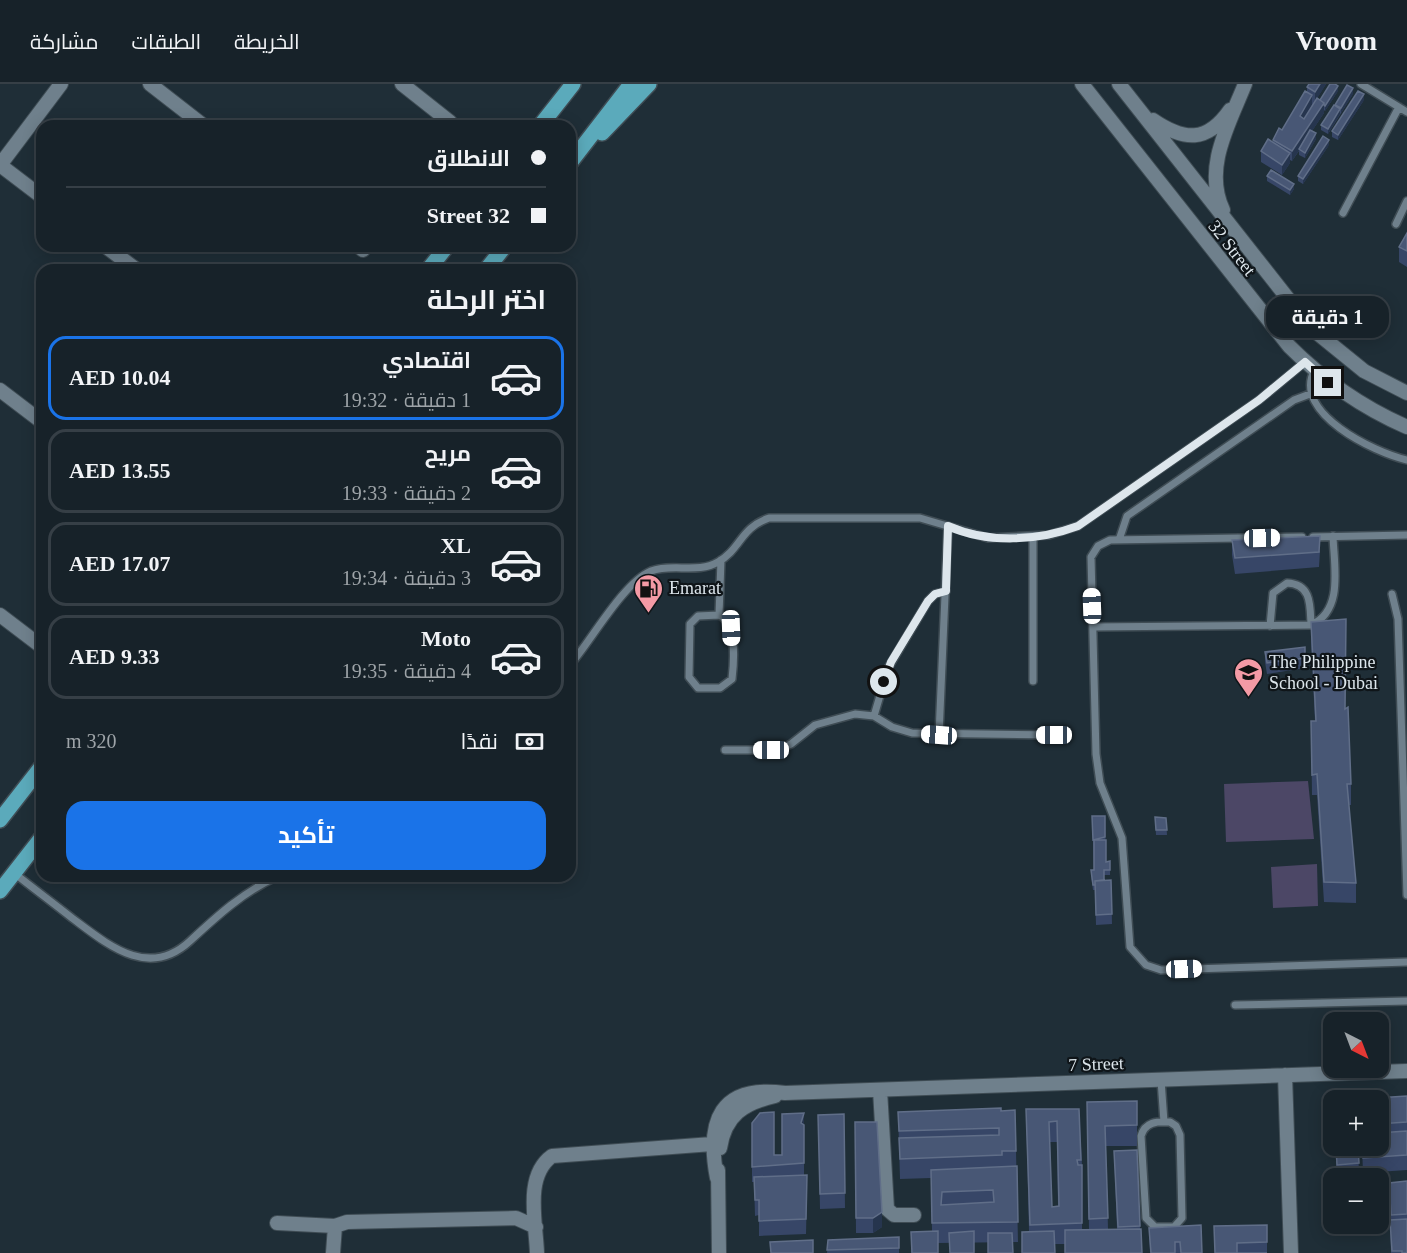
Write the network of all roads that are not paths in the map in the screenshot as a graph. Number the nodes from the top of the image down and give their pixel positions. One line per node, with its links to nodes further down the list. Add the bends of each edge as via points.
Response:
1 (61, 84): 19 (street)
2 (150, 84): 14 (street)
3 (402, 84): 15 (street)
4 (573, 84): 16 (main road)
5 (631, 84): 17 (main road)
6 (649, 84): 17 (main road, via 619,117)
7 (1082, 84): 31 (street, 32 Street, via 1258,311)
8 (1119, 84): 13 (street, 32 Street)
9 (1361, 84): 11 (lane)
10 (1240, 88): 13 (street, via 1219,123 1198,135 1174,133); 24 (street, via 1215,176 1220,202)
11 (1399, 107): 12 (lane); 22 (lane)
12 (1407, 112)
13 (1142, 114): 24 (street, 32 Street)
14 (196, 120)
15 (447, 120)
16 (545, 120)
17 (580, 150): 18 (main road)
18 (576, 155)
19 (0, 165): 20 (street)
20 (36, 192)
21 (1407, 201): 23 (lane)
22 (1343, 213)
23 (1396, 224)
24 (1232, 228): 33 (street, 32 Street, via 1311,328 1364,371)
25 (113, 252): 28 (street)
26 (442, 252): 29 (main road)
27 (500, 252): 30 (main road)
28 (129, 264)
29 (433, 264)
30 (491, 264)
31 (1309, 366): 34 (lane); 36 (street, 32 Street, via 1353,400); 42 (lane, via 1091,518 1064,531)
32 (0, 390): 35 (street)
33 (1407, 393)
34 (1310, 394): 37 (lane, via 1320,409 1347,432 1377,450); 43 (lane, via 1294,400 1127,516)
35 (36, 417)
36 (1407, 427)
37 (1403, 459): 38 (lane)
38 (1407, 466)
39 (948, 526): 42 (lane, via 988,538); 44 (lane, via 920,518 779,516 750,527); 45 (lane)
40 (1407, 535): 41 (lane)
41 (1334, 536): 43 (lane); 49 (lane, via 1334,601 1326,616)
42 (1033, 537): 56 (lane)
43 (1119, 540): 51 (lane, via 1104,542 1091,557)
44 (722, 560): 48 (lane); 55 (lane, via 708,566 660,569 642,576)
45 (946, 591): 57 (lane, via 928,601 891,662); 58 (lane)
46 (1392, 594): 52 (lane)
47 (0, 615): 54 (street)
48 (719, 615): 48 (lane, via 731,628 732,679 720,688 698,688 689,676 690,624 698,616)
49 (1311, 625): 50 (lane); 50 (lane, via 1308,594 1299,585 1287,583 1273,593)
50 (1270, 626): 51 (lane)
51 (1093, 627): 68 (lane, via 1098,769 1122,838 1128,939 1139,961 1161,970)
52 (1398, 637): 53 (lane); 67 (lane)
53 (1407, 637)
54 (36, 642)
55 (576, 657)
56 (1033, 681)
57 (874, 716): 58 (lane, via 905,732); 60 (lane, via 855,714 815,725 778,750)
58 (939, 735): 59 (lane)
59 (1054, 735)
60 (725, 750)
61 (36, 774): 62 (main road)
62 (0, 820)
63 (36, 845): 64 (main road)
64 (14, 873): 65 (lane, via 111,947 151,958 177,950 233,903); 66 (main road)
65 (268, 882)
66 (0, 891)
67 (1407, 895)
68 (1407, 962)
69 (1407, 1001): 70 (lane)
70 (1235, 1005)
71 (1407, 1071): 72 (street, 7 Street)
72 (1285, 1076): 73 (street, 7 Street); 86 (street)
73 (1161, 1080): 74 (street, 7 Street); 76 (lane)
74 (880, 1090): 75 (street, 7 Street); 79 (street, via 886,1209 894,1215)
75 (785, 1093): 77 (street, via 756,1090 733,1099 718,1117); 78 (street, via 747,1104 728,1121)
76 (1164, 1122): 76 (lane, via 1148,1124 1141,1136 1146,1218 1155,1227 1174,1227 1182,1214 1180,1135 1176,1126)
77 (712, 1144): 78 (street); 82 (street, via 552,1156 536,1176)
78 (717, 1178): 85 (street)
79 (914, 1215)
80 (277, 1223): 81 (street)
81 (335, 1226): 82 (street, via 347,1221 516,1218); 83 (street)
82 (536, 1227): 84 (street)
83 (333, 1253)
84 (537, 1253)
85 (719, 1253)
86 (1291, 1253)

